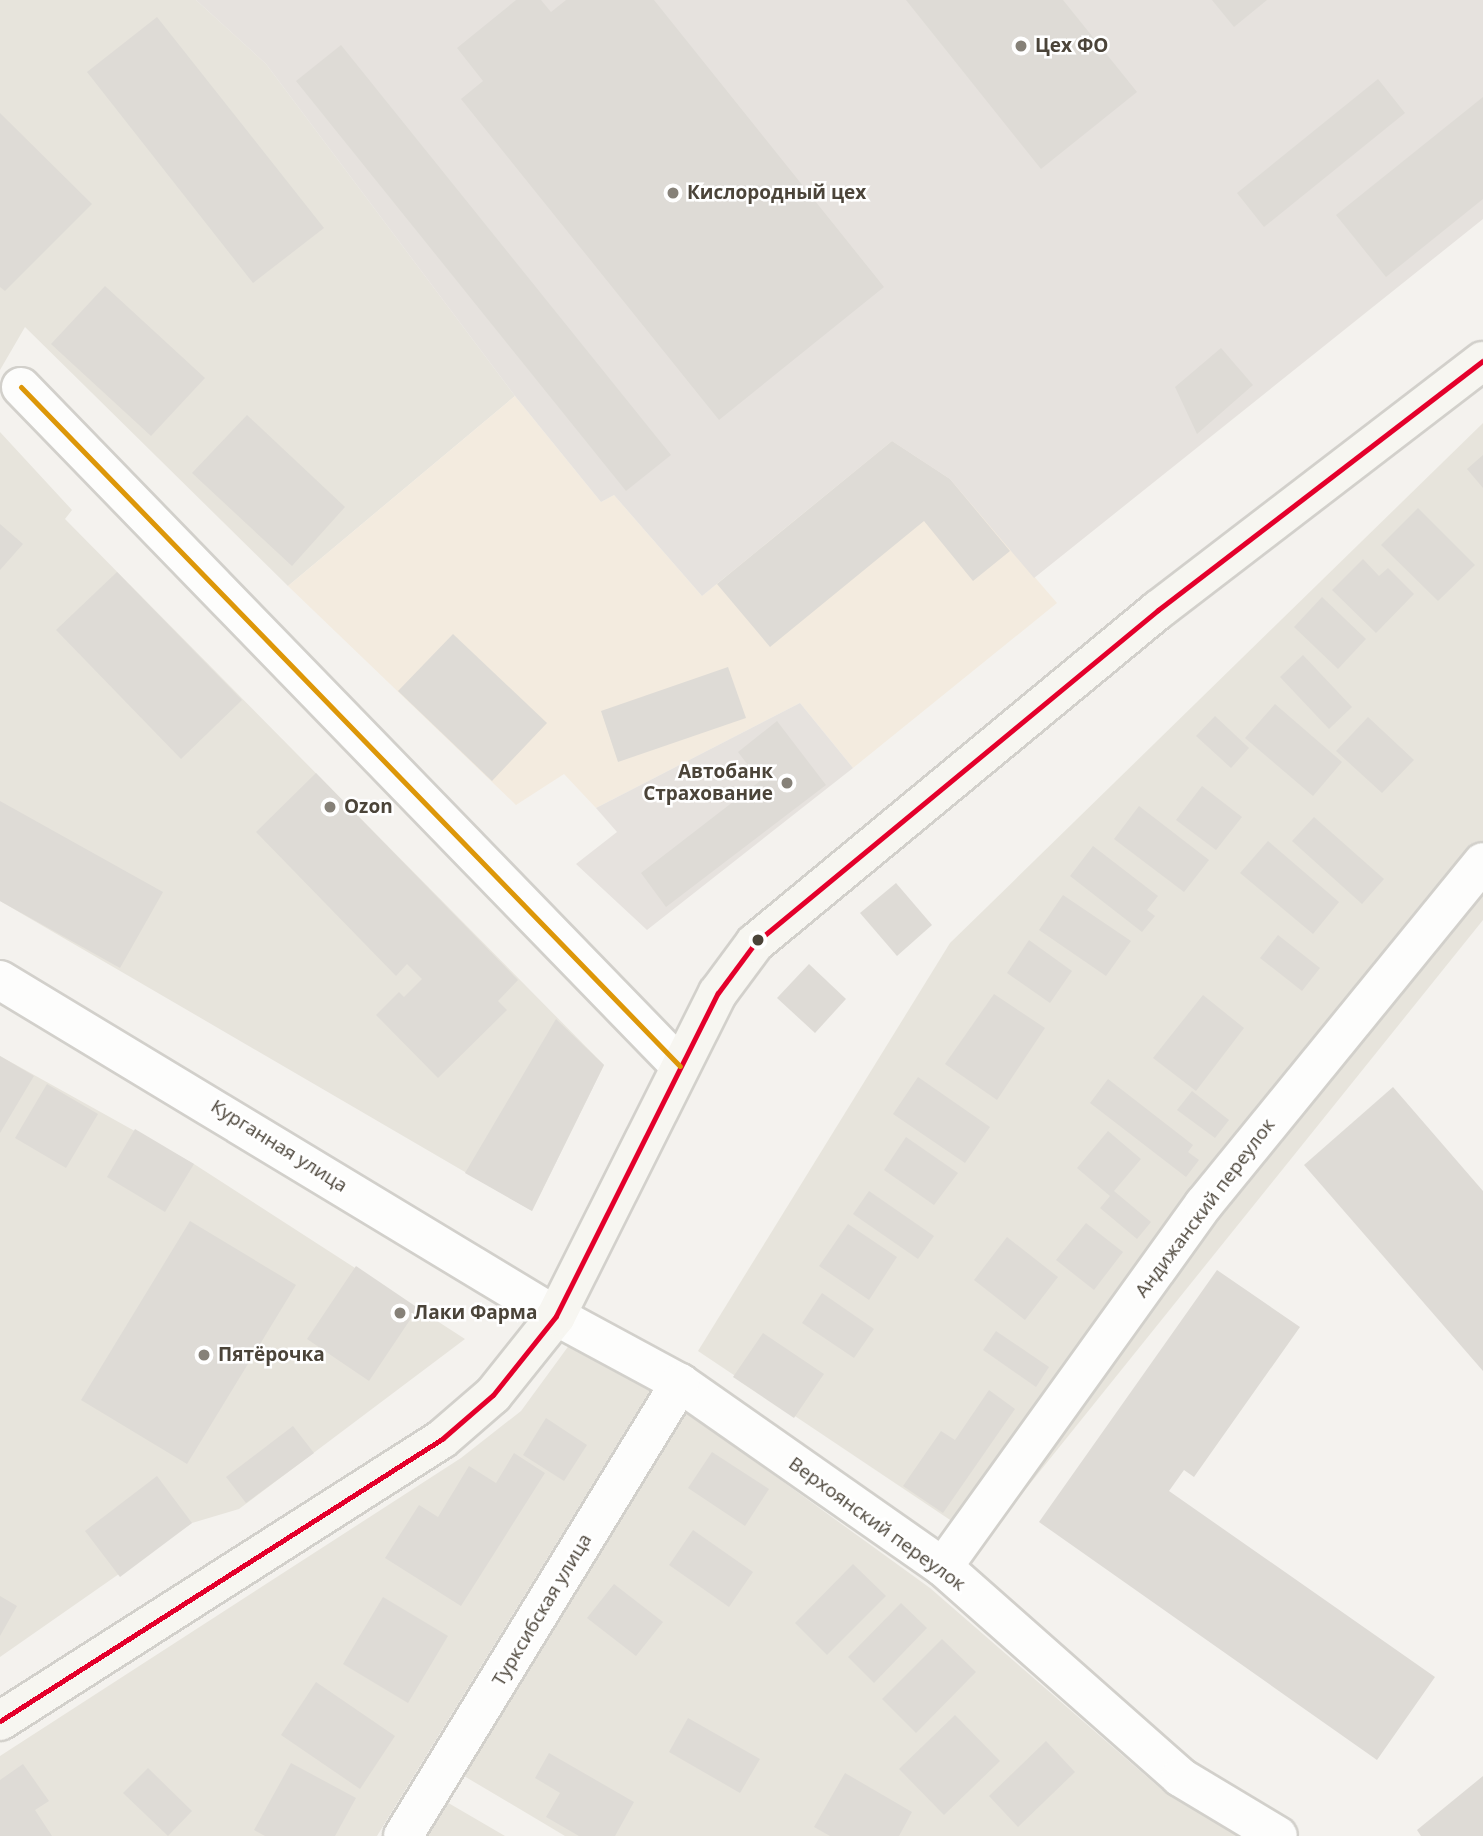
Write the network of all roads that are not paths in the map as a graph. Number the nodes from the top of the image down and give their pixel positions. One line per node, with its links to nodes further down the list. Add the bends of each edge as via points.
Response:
1 (1483, 361): 5 (main road, via 1158,610 755,943 718,993)
2 (21, 387): 5 (street)
3 (1483, 862): 8 (street, Андижанский переулок, via 1204,1204)
4 (0, 980): 6 (street, Курганная улица)
5 (680, 1066): 6 (main road)
6 (556, 1316): 7 (street, Верхоянский переулок); 9 (main road, via 493,1395 442,1439)
7 (680, 1383): 8 (street, Верхоянский переулок); 10 (street, Турксибская улица)
8 (943, 1567): 11 (street, Верхоянский переулок, via 1180,1777)
9 (0, 1721)
10 (403, 1836)
11 (1278, 1836)

